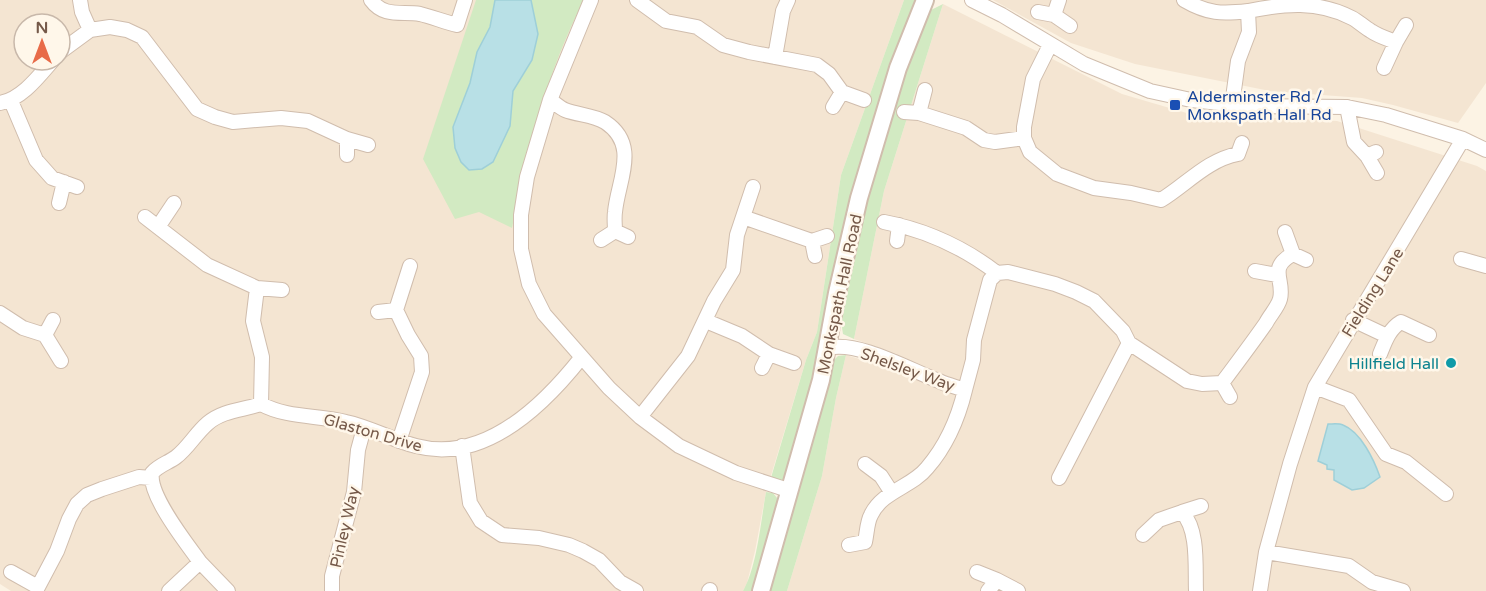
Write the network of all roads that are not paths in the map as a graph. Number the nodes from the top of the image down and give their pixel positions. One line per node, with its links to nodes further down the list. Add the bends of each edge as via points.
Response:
1 (80, 0): 17 (street)
2 (371, 0): 14 (street, via 381,10 394,14 419,14)
3 (465, 0): 14 (street)
4 (591, 0): 27 (street)
5 (637, 0): 22 (street, via 666,21 697,27 723,45)
6 (788, 0): 22 (street)
7 (926, 0): 77 (street, Monkspath Hall Road, via 898,69 859,198)
8 (972, 0): 21 (street)
9 (1059, 0): 13 (street)
10 (1184, 0): 11 (street, via 1221,14)
11 (1248, 11): 19 (street, via 1286,4 1312,5 1333,10); 30 (street, via 1249,32 1238,61)
12 (1038, 12): 13 (street)
13 (1054, 15): 16 (street)
14 (457, 25): 18 (street)
15 (1406, 25): 19 (street)
16 (1070, 26)
17 (90, 30): 20 (street); 36 (street, via 118,28 142,37 197,109 233,122 281,118 308,121)
18 (454, 40)
19 (1396, 42): 23 (street)
20 (72, 43)
21 (1050, 45): 30 (street, via 1084,64 1150,91); 35 (street, via 1033,80)
22 (774, 57): 26 (street, via 817,65)
23 (1384, 68)
24 (42, 72): 29 (street)
25 (925, 90): 34 (street)
26 (842, 92): 28 (street); 31 (street)
27 (550, 100): 51 (street, via 565,110 604,122 619,134 625,149); 80 (street, via 528,177 521,215 521,249 529,284 544,314)
28 (864, 100)
29 (6, 102): 44 (street, via 36,160 52,178 70,184)
30 (1232, 105): 32 (street)
31 (833, 107)
32 (1347, 107): 37 (street); 42 (street, via 1354,142 1372,154)
33 (904, 112): 34 (street)
34 (919, 113): 35 (street, via 966,128 984,140)
35 (1024, 138): 40 (street, via 1030,152 1057,174 1094,188 1131,193 1163,205 1205,167 1225,156)
36 (346, 139): 38 (street); 41 (street)
37 (1463, 139): 39 (street); 71 (street, Fielding Lane)
38 (368, 146)
39 (1486, 150)
40 (1242, 153)
41 (346, 154)
42 (1377, 173)
43 (753, 187): 47 (street)
44 (59, 203)
45 (174, 203): 50 (street)
46 (145, 217): 50 (street)
47 (743, 217): 56 (street); 72 (street, via 733,270)
48 (884, 222): 49 (street)
49 (899, 225): 57 (street); 63 (street, via 932,234)
50 (158, 227): 65 (street, via 207,265)
51 (615, 231): 54 (street); 55 (street)
52 (1285, 232): 64 (street, via 1299,257 1287,257)
53 (827, 236): 56 (street)
54 (628, 237)
55 (601, 240)
56 (812, 241): 59 (street)
57 (897, 241)
58 (1476, 248): 60 (street)
59 (815, 256)
60 (1474, 262)
61 (410, 266): 67 (street)
62 (1255, 271): 64 (street)
63 (998, 273): 76 (street, via 1055,284 1094,301 1123,331); 86 (street, Shelsley Way, via 990,280 979,320)
64 (1277, 275): 84 (street, via 1280,299)
65 (257, 288): 66 (street); 88 (street, via 253,321 262,357)
66 (282, 290)
67 (396, 310): 68 (street); 91 (street, via 421,356 422,372)
68 (378, 312)
69 (0, 313): 73 (street, via 23,328)
70 (53, 320): 73 (street)
71 (1353, 320): 75 (street); 85 (street, Fielding Lane)
72 (706, 321): 78 (street, via 742,336); 89 (street, via 688,356)
73 (45, 335): 81 (street)
74 (1429, 335): 75 (street, via 1401,322)
75 (1387, 336): 79 (street)
76 (1128, 343): 84 (street, via 1186,381); 95 (street, via 1063,454)
77 (828, 348): 86 (street, Shelsley Way, via 845,346 885,358); 98 (street, Monkspath Hall Road)
78 (769, 354): 82 (street); 83 (street)
79 (1380, 354)
80 (581, 358): 89 (street); 92 (street, Glaston Drive, via 510,429)
81 (62, 362)
82 (794, 363)
83 (762, 368)
84 (1222, 383): 87 (street)
85 (1315, 387): 97 (street, via 1349,400 1386,454 1406,462); 103 (street, Fielding Lane)
86 (966, 390): 96 (street, via 950,435 927,468)
87 (1230, 397)
88 (261, 404): 90 (street, Glaston Drive, via 275,411 328,418); 94 (street, via 215,418 177,457 157,468)
89 (640, 417): 98 (street, via 679,446 785,489)
90 (364, 428): 91 (street, Glaston Drive); 112 (street, Pinley Way)
91 (399, 441): 92 (street, Glaston Drive, via 418,447)
92 (462, 447): 113 (street, via 470,503 481,521 502,535 539,538 583,551)
93 (865, 464): 96 (street, via 881,476)
94 (151, 478): 104 (street, via 170,521); 109 (street, via 139,477 82,500 69,519)
95 (1059, 478)
96 (892, 493): 102 (street, via 871,514 872,543)
97 (1446, 494)
98 (789, 495): 114 (street, Monkspath Hall Road)
99 (1201, 506): 100 (street)
100 (1182, 512): 101 (street, via 1159,520); 116 (street, via 1188,518 1193,541)
101 (1143, 535)
102 (849, 545)
103 (1266, 552): 108 (street, via 1349,566); 117 (street, Fielding Lane)
104 (200, 562): 110 (street); 111 (street)
105 (11, 572): 109 (street)
106 (977, 572): 107 (street)
107 (992, 585): 115 (street)
108 (1379, 588): 118 (street)
109 (41, 589)
110 (169, 591)
111 (228, 591)
112 (332, 591)
113 (636, 591)
114 (761, 591)
115 (1018, 591)
116 (1196, 591)
117 (1260, 591)
118 (1403, 591)

